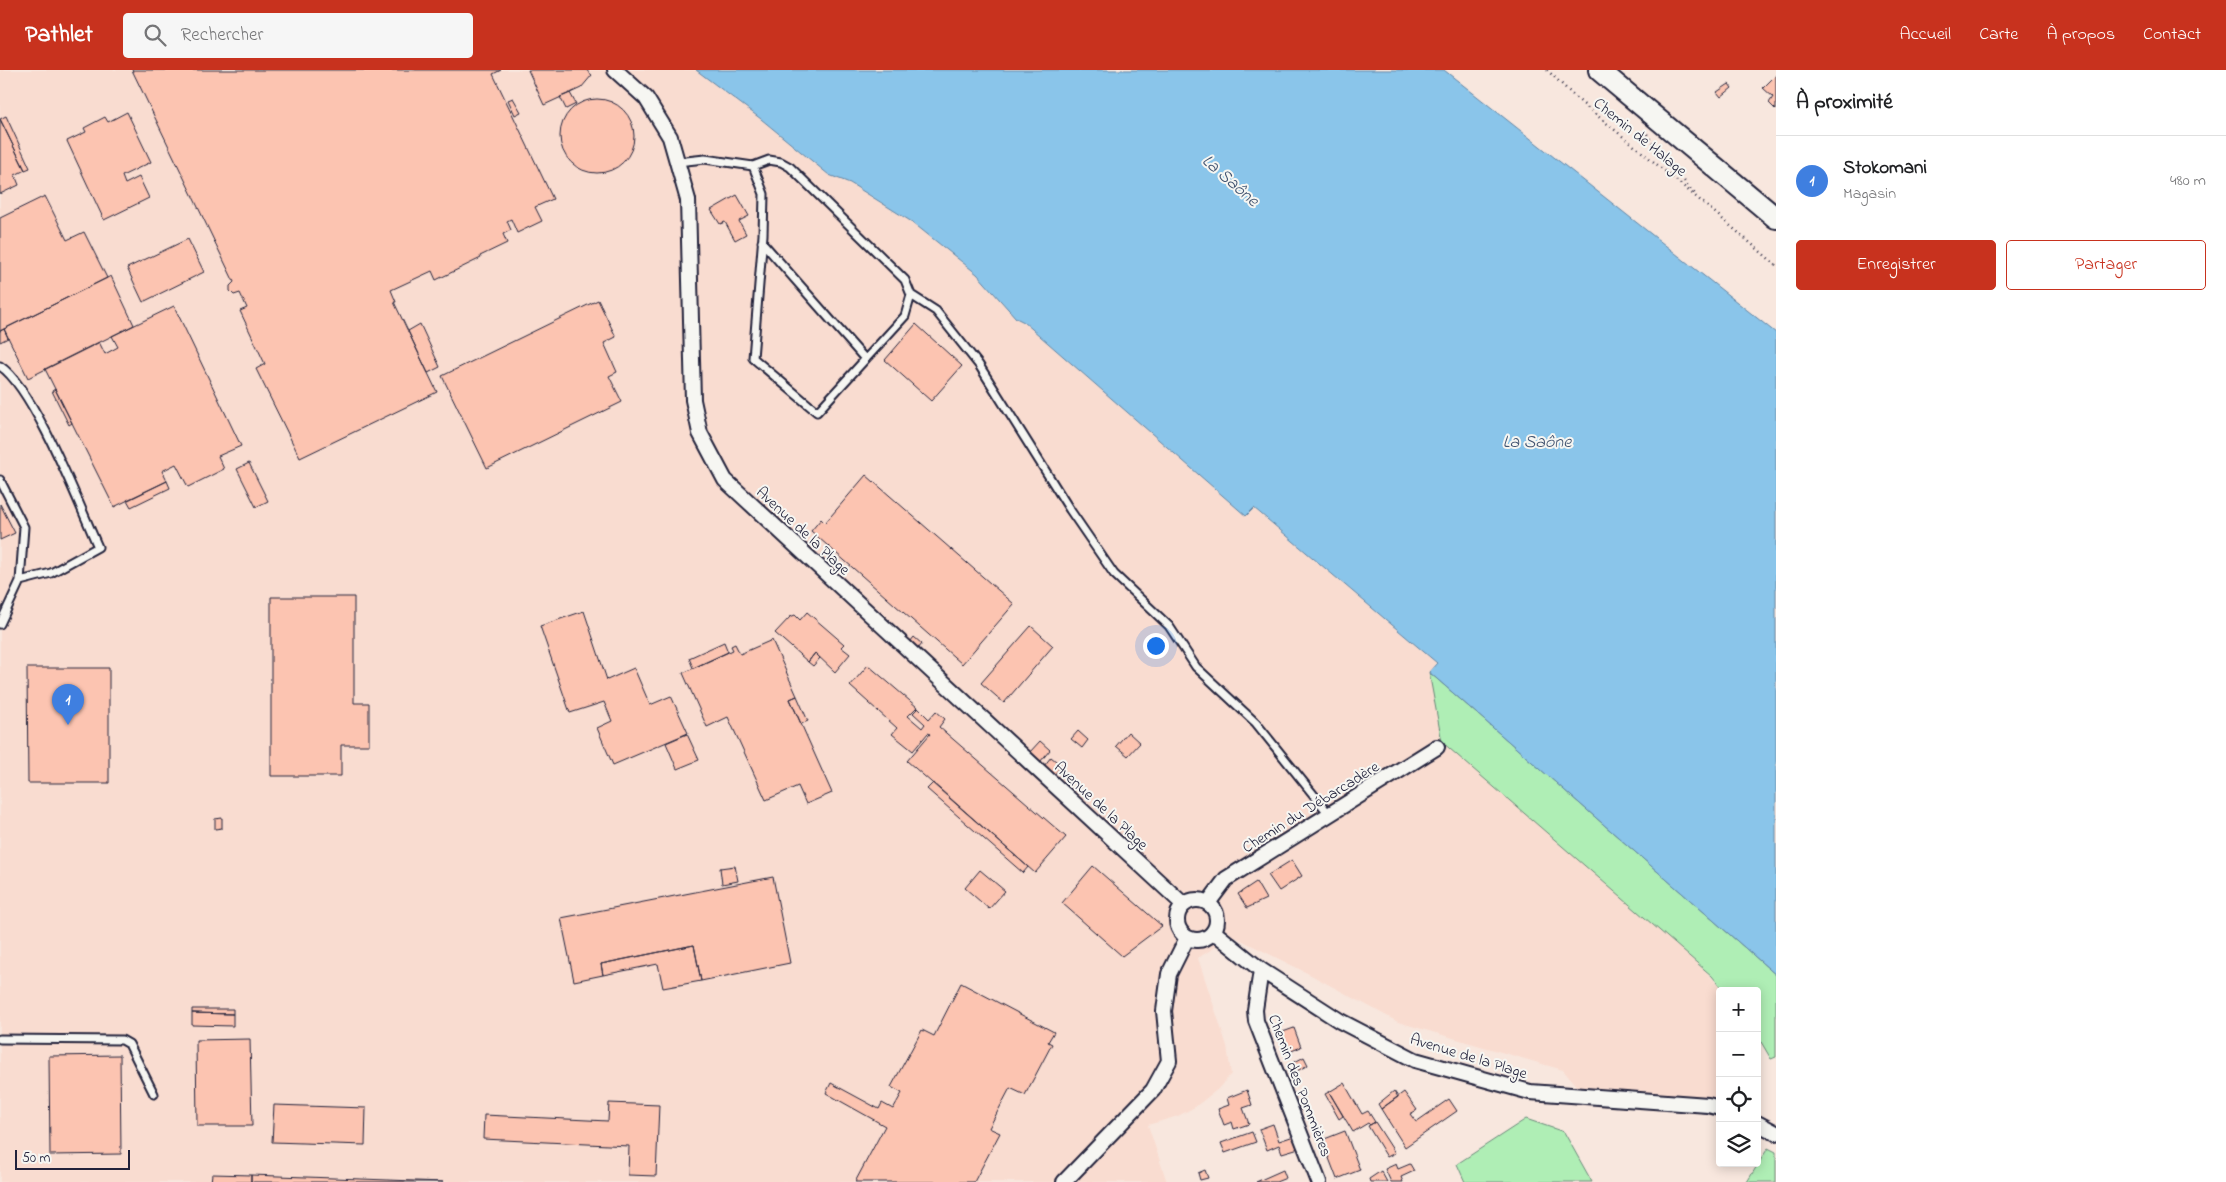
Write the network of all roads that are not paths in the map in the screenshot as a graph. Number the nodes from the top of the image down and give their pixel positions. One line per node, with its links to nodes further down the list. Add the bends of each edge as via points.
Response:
1 (615, 70): 3 (street, Avenue de la Plage, via 646,98 670,137)
2 (1599, 70): 5 (street)
3 (677, 162): 4 (lane, via 705,159); 16 (street, Avenue de la Plage, via 688,200 693,400 700,433 724,480)
4 (754, 166): 6 (lane, via 764,194); 7 (lane, via 769,160 790,167 904,280)
5 (1776, 218)
6 (762, 242): 8 (lane); 8 (lane, via 753,358 817,412)
7 (911, 295): 8 (lane, via 905,316); 14 (lane, via 936,311 979,365 1114,574 1170,626 1196,667 1256,723)
8 (865, 359)
9 (0, 366): 11 (lane, via 24,395 47,435 98,547 52,573)
10 (0, 480): 11 (lane, via 24,528)
11 (20, 581): 12 (lane)
12 (0, 624)
13 (1437, 746): 14 (street, Chemin du Débarcadère)
14 (1329, 814): 15 (street, Chemin du Débarcadère, via 1226,879)
15 (1208, 903): 16 (street, via 1196,900); 17 (street, via 1217,913)
16 (1184, 905): 18 (street, via 1177,918 1181,932)
17 (1214, 932): 18 (street, via 1202,940); 19 (street, Avenue de la Plage)
18 (1187, 938): 25 (street, via 1169,974 1164,1011 1169,1061 1154,1090)
19 (1261, 970): 22 (street, Avenue de la Plage, via 1340,1021 1415,1060 1530,1092); 26 (street, Chemin des Pommières, via 1256,1022)
20 (0, 1039): 21 (lane, via 122,1040 129,1044)
21 (154, 1094)
22 (1716, 1107)
23 (1761, 1125): 24 (street)
24 (1776, 1132)
25 (1064, 1182)
26 (1319, 1182)

